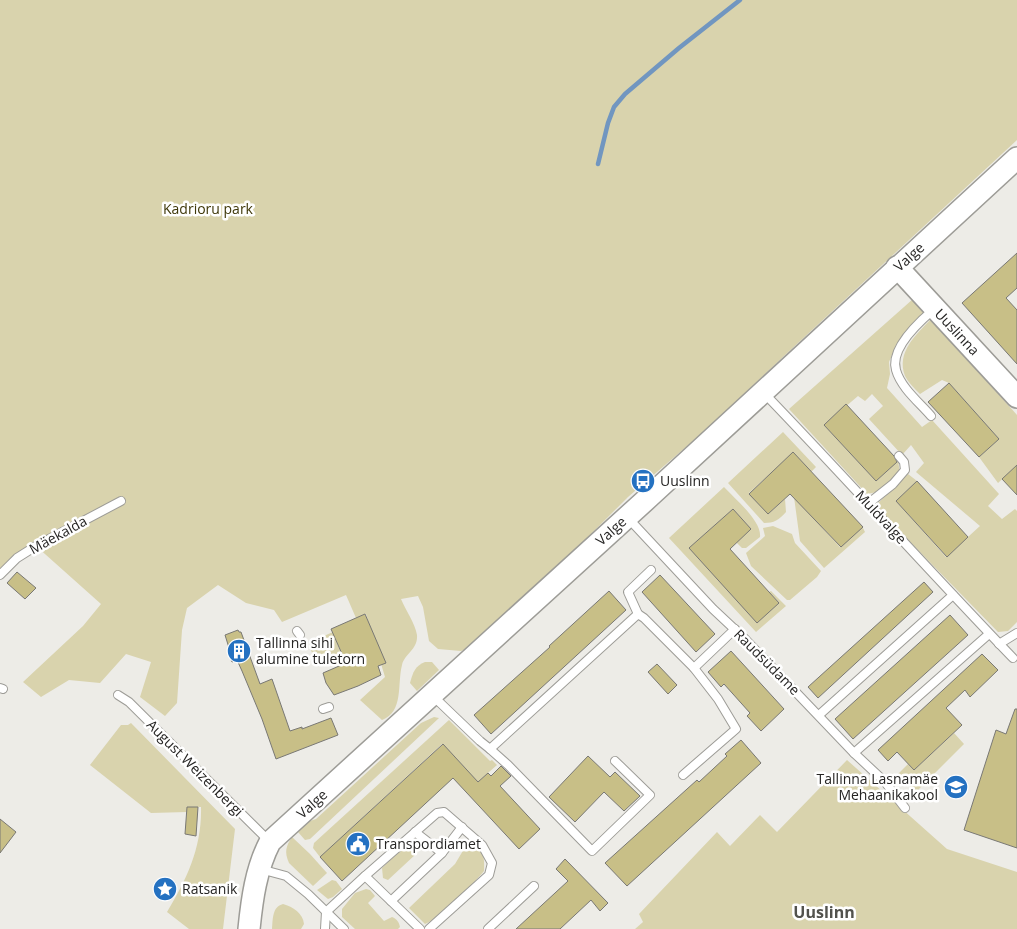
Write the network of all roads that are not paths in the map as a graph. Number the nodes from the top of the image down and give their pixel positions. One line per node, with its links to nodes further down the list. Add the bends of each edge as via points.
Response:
1 (1017, 158): 2 (street, Valge)
2 (898, 267): 3 (street, Uuslinna); 4 (street, Valge)
3 (934, 309): 5 (street, Uuslinna); 6 (lane, via 906,337 896,358 895,369)
4 (763, 391): 9 (lane, Muldvalge); 10 (street, Valge)
5 (1017, 397)
6 (931, 416)
7 (899, 456): 9 (lane, via 905,470)
8 (121, 501): 12 (lane, Mäekalda, via 36,546 17,558)
9 (869, 503): 13 (lane, Muldvalge)
10 (627, 517): 15 (lane, Raudsüdame); 22 (street, Valge)
11 (651, 570): 14 (lane, via 628,592)
12 (0, 575)
13 (953, 596): 17 (lane, Muldvalge); 23 (lane)
14 (638, 614): 20 (lane); 24 (lane)
15 (735, 629): 20 (lane); 23 (lane, Raudsüdame)
16 (1017, 633): 18 (lane)
17 (989, 634): 18 (lane, Muldvalge); 25 (lane)
18 (1000, 644): 19 (lane, Muldvalge)
19 (1013, 658)
20 (694, 668): 27 (lane, via 736,729)
21 (118, 695): 31 (lane, August Weizenbergi, via 129,702)
22 (432, 695): 24 (lane); 31 (street, Valge)
23 (819, 715): 25 (lane, Raudsüdame)
24 (490, 749): 26 (lane, via 592,851 650,795)
25 (854, 753): 28 (lane, Raudsüdame)
26 (615, 761)
27 (683, 775)
28 (905, 808)
29 (462, 826): 30 (lane, via 444,812 437,813); 32 (lane); 42 (lane, via 482,845 492,863 489,875)
30 (415, 832): 32 (lane); 34 (lane)
31 (270, 842): 33 (street, Valge)
32 (442, 853): 36 (lane)
33 (258, 869): 37 (lane, via 286,876); 38 (street, Valge)
34 (365, 876): 36 (lane); 37 (lane)
35 (534, 886): 43 (lane)
36 (391, 901): 41 (lane)
37 (326, 912): 39 (lane); 40 (lane)
38 (249, 929)
39 (325, 929)
40 (344, 929)
41 (420, 929)
42 (429, 929)
43 (488, 929)

